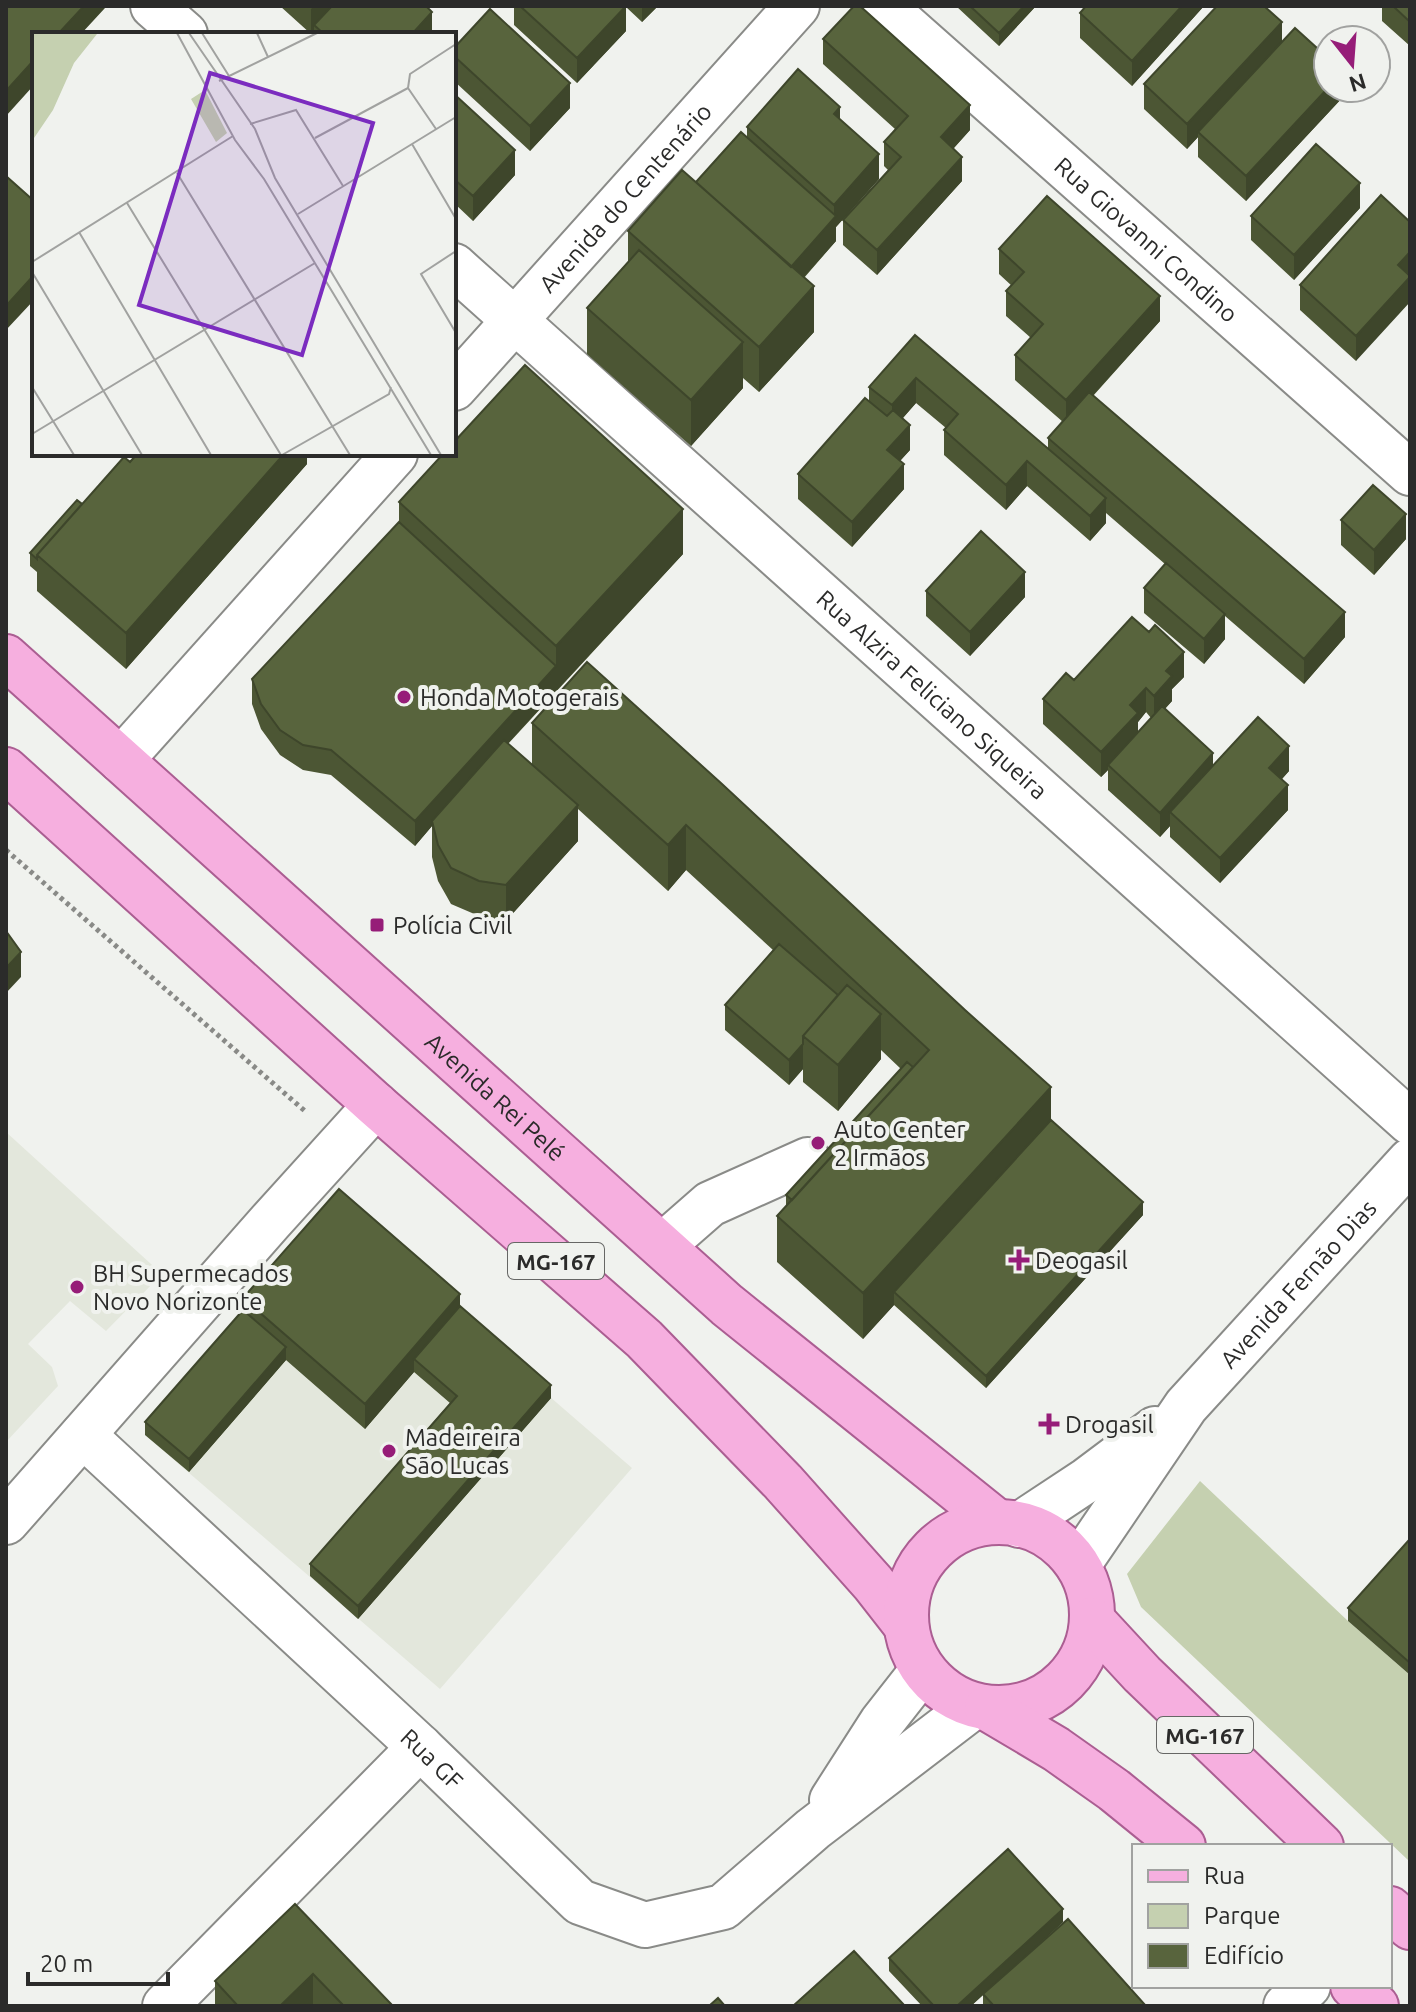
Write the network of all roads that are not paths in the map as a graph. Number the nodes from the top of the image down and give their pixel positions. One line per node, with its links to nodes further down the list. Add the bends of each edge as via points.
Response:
1 (153, 6): 4 (street)
2 (797, 6): 6 (street, Avenida do Centenário)
3 (883, 6): 9 (street, Rua Giovanni Condino)
4 (183, 32)
5 (456, 268): 6 (street, Rua Alzira Feliciano Siqueira)
6 (515, 320): 7 (street, Avenida do Centenário); 14 (street, Rua Alzira Feliciano Siqueira)
7 (456, 386)
8 (393, 456): 11 (street)
9 (1410, 473)
10 (6, 657): 11 (main road, Avenida Rei Pelé)
11 (121, 760): 17 (main road, Avenida Rei Pelé)
12 (6, 770): 13 (main road, MG-167)
13 (376, 1105): 19 (street); 24 (main road, MG-167, via 644,1339 783,1482)
14 (1410, 1122)
15 (808, 1160): 17 (street, via 710,1204)
16 (1410, 1161): 18 (street, Avenida Fernão Dias)
17 (662, 1246): 21 (main road, Avenida Rei Pelé, via 727,1305)
18 (1186, 1406): 21 (street, Avenida Fernão Dias, via 1087,1480); 22 (street, Avenida Fernão Dias)
19 (83, 1435): 20 (street); 27 (street, Rua GF)
20 (6, 1522)
21 (1008, 1523): 22 (main road, Avenida Rei Pelé, via 1052,1539); 24 (main road, via 966,1528 939,1543 919,1566 907,1594)
22 (1078, 1565): 23 (main road, Avenida Rei Pelé)
23 (1092, 1620): 26 (main road, Avenida Rei Pelé, via 1085,1651 1070,1677 1046,1696 1017,1707); 30 (main road, MG-167)
24 (905, 1624): 25 (main road, via 910,1650)
25 (922, 1671): 26 (main road); 28 (street, Rua GF)
26 (980, 1707): 28 (street, Rua GF); 29 (main road, via 1056,1749)
27 (420, 1747): 28 (street, Rua GF, via 580,1902 645,1925 723,1907); 35 (street)
28 (813, 1829)
29 (1181, 1844)
30 (1319, 1844)
31 (1392, 1911): 32 (main road)
32 (1410, 1927)
33 (1306, 1988): 36 (street)
34 (1355, 1988): 37 (main road)
35 (165, 2006)
36 (1286, 2006)
37 (1376, 2006)

